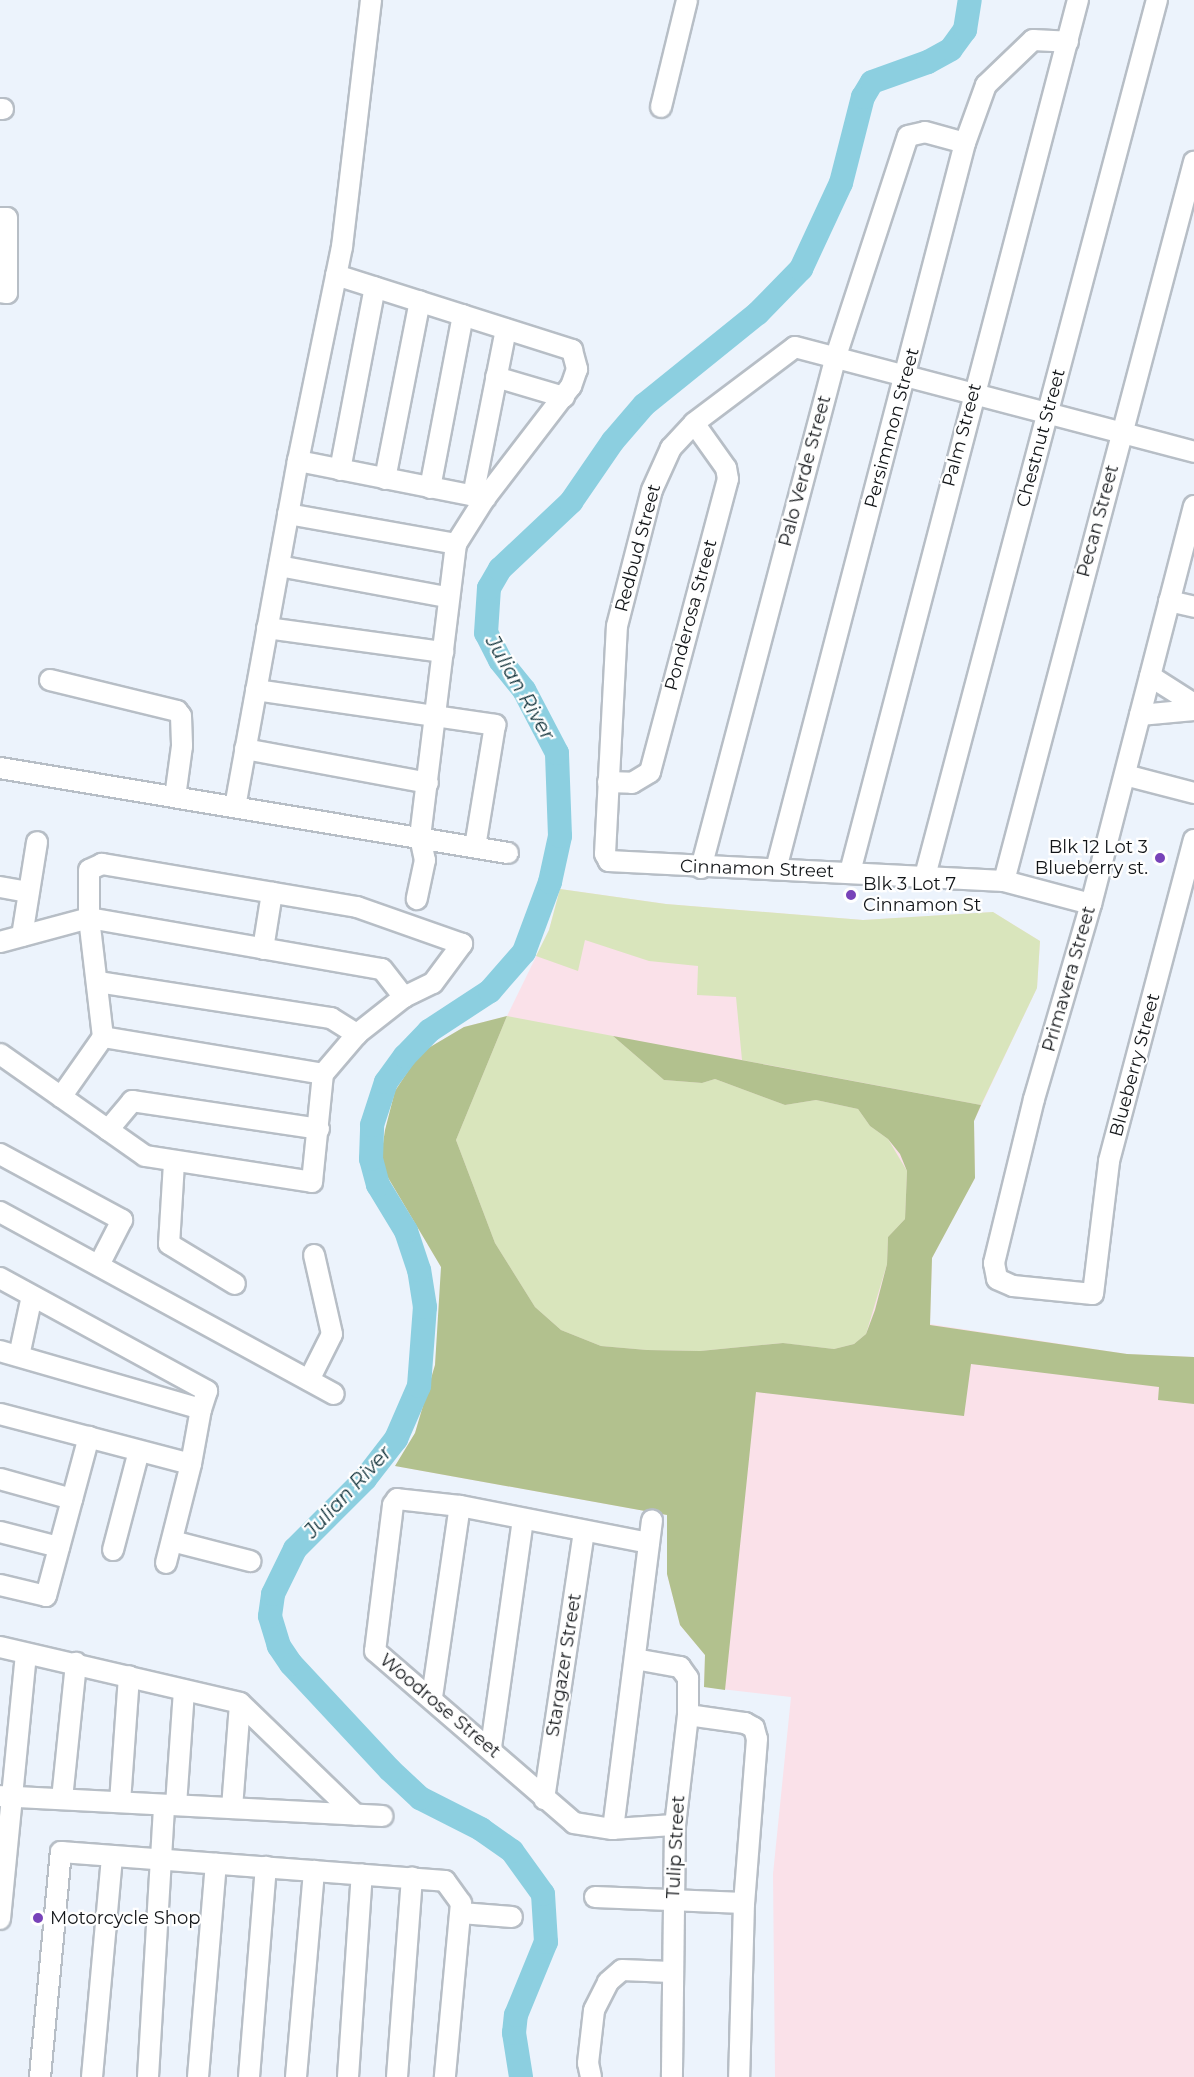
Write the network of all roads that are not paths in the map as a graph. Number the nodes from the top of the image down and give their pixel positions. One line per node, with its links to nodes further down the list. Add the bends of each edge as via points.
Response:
1 (371, 0): 10 (street)
2 (687, 0): 6 (street)
3 (1078, 0): 5 (street, Palm Street)
4 (1157, 0): 21 (street, Chestnut Street)
5 (1068, 42): 7 (street, Persimmon Street, via 1033,39 986,85); 19 (street, Palm Street)
6 (661, 106)
7 (965, 143): 16 (street, Palo Verde Street, via 925,132 908,136); 17 (street, Persimmon Street)
8 (1192, 174): 23 (street, Pecan Street)
9 (0, 218): 12 (street, via 7,218 7,292)
10 (336, 275): 11 (street); 25 (street)
11 (375, 287): 13 (street); 26 (street)
12 (0, 292)
13 (420, 301): 14 (street); 27 (street)
14 (463, 315): 15 (street); 28 (street)
15 (506, 329): 18 (street); 20 (street, via 572,350 577,369)
16 (836, 356): 17 (street, Redbud Street); 22 (street, Redbud Street, via 804,347 788,350); 60 (street, Palo Verde Street)
17 (906, 374): 19 (street, Redbud Street); 61 (street, Persimmon Street)
18 (496, 377): 20 (street); 29 (street)
19 (973, 393): 21 (street, Redbud Street); 62 (street, Palm Street)
20 (564, 397): 29 (street)
21 (1047, 413): 23 (street, Redbud Street); 63 (street, Chestnut Street)
22 (694, 423): 49 (street, Redbud Street, via 670,448 652,490 617,626); 49 (street, Ponderosa Street, via 726,468 728,479 650,772 632,783)
23 (1121, 434): 24 (street, Redbud Street); 64 (street, Pecan Street)
24 (1194, 452)
25 (298, 462): 26 (street); 31 (street)
26 (340, 470): 27 (street)
27 (385, 479): 28 (street)
28 (430, 488): 29 (street)
29 (479, 497): 32 (street)
30 (1194, 507): 35 (street, Primavera Street)
31 (288, 514): 32 (street); 33 (street)
32 (456, 544): 34 (street)
33 (279, 567): 34 (street); 37 (street)
34 (446, 597): 38 (street)
35 (1168, 601): 36 (street); 39 (street, Primavera Street)
36 (1194, 607)
37 (267, 628): 38 (street); 41 (street)
38 (443, 652): 44 (street)
39 (1150, 676): 42 (street); 45 (street, Primavera Street)
40 (50, 680): 52 (street, via 177,711 181,716 182,746)
41 (256, 690): 44 (street); 46 (street)
42 (1194, 704)
43 (1194, 710): 45 (street)
44 (438, 715): 50 (street); 57 (street, via 495,725)
45 (1140, 715): 48 (street, Primavera Street)
46 (245, 749): 50 (street); 53 (street)
47 (0, 768): 52 (street)
48 (1125, 776): 51 (street); 69 (street, Primavera Street)
49 (608, 782): 59 (street, Redbud Street)
50 (428, 783): 54 (street)
51 (1194, 794)
52 (175, 797): 53 (street)
53 (235, 807): 54 (street)
54 (420, 837): 57 (street); 68 (street, via 425,860)
55 (1194, 840): 89 (street, Blueberry Street, via 1109,1161 1093,1293 1013,1286)
56 (37, 842): 66 (street)
57 (475, 847): 58 (street)
58 (508, 853)
59 (605, 854): 60 (street, Cinnamon Street, via 609,861 622,864)
60 (701, 868): 61 (street, Cinnamon Street)
61 (776, 869): 62 (street, Cinnamon Street)
62 (850, 872): 63 (street, Cinnamon Street)
63 (925, 876): 64 (street, Cinnamon Street)
64 (1004, 881): 69 (street, Cinnamon Street)
65 (0, 887): 66 (street)
66 (29, 892): 71 (street)
67 (272, 893): 70 (street, via 102,864 89,870); 73 (street); 75 (street, via 357,907 462,944 433,983)
68 (417, 899)
69 (1091, 904): 89 (street, Primavera Street, via 1034,1099 994,1263)
70 (89, 918): 71 (street); 73 (street); 74 (street)
71 (21, 936): 72 (street)
72 (0, 942)
73 (263, 949): 75 (street, via 382,969)
74 (98, 982): 76 (street, via 331,1018); 77 (street)
75 (404, 997): 76 (street)
76 (357, 1034): 79 (street)
77 (102, 1037): 79 (street); 80 (street)
78 (0, 1054): 80 (street)
79 (323, 1074): 81 (street)
80 (61, 1097): 82 (street)
81 (319, 1129): 82 (street, via 132,1101); 84 (street, via 312,1182)
82 (108, 1130): 84 (street, via 145,1156)
83 (0, 1154): 87 (street, via 122,1220)
84 (174, 1163): 90 (street, via 169,1244)
85 (0, 1212): 87 (street)
86 (314, 1255): 93 (street, via 332,1334)
87 (99, 1265): 93 (street)
88 (0, 1278): 91 (street)
89 (997, 1279)
90 (235, 1284)
91 (32, 1296): 92 (street); 95 (street, via 207,1391)
92 (10, 1354): 95 (street)
93 (309, 1380): 94 (street)
94 (334, 1394)
95 (201, 1409): 99 (street)
96 (0, 1414): 97 (street)
97 (89, 1437): 98 (street); 101 (street)
98 (139, 1451): 99 (street); 110 (street)
99 (191, 1464): 107 (street)
100 (0, 1479): 101 (street)
101 (72, 1499): 109 (street)
102 (460, 1506): 103 (street, Woodrose Street); 120 (street); 120 (street, Woodrose Street, via 404,1497 393,1505 375,1651)
103 (523, 1519): 105 (street, Woodrose Street); 123 (street)
104 (652, 1520): 108 (street)
105 (585, 1531): 108 (street, Woodrose Street); 126 (street, Stargazer Street)
106 (0, 1532): 109 (street)
107 (172, 1541): 111 (street); 112 (street)
108 (649, 1544): 116 (street)
109 (59, 1547): 113 (street, via 46,1596)
110 (113, 1550)
111 (250, 1561)
112 (166, 1563)
113 (0, 1585)
114 (0, 1647): 115 (street)
115 (26, 1654): 117 (street); 124 (street)
116 (635, 1659): 122 (street, Tulip Street, via 685,1671); 133 (street)
117 (76, 1663): 118 (street); 125 (street)
118 (129, 1676): 119 (street); 127 (street)
119 (184, 1690): 121 (street); 128 (street)
120 (432, 1697): 123 (street, Woodrose Street)
121 (240, 1703): 129 (street); 130 (street)
122 (688, 1716): 132 (street, Tulip Street); 143 (street, via 745,1723 754,1728 757,1739)
123 (490, 1748): 126 (street, Woodrose Street)
124 (6, 1797): 125 (street); 146 (street)
125 (62, 1799): 127 (street)
126 (544, 1799): 133 (street, Woodrose Street, via 574,1823)
127 (120, 1802): 128 (street)
128 (170, 1805): 129 (street); 135 (street)
129 (232, 1808): 130 (street)
130 (356, 1815): 131 (street)
131 (382, 1816)
132 (675, 1825): 133 (street, Woodrose Street); 142 (street, Tulip Street)
133 (613, 1829)
134 (112, 1856): 135 (street); 148 (street, via 61,1852); 149 (street)
135 (162, 1860): 136 (street); 150 (street)
136 (216, 1863): 137 (street); 151 (street)
137 (266, 1867): 138 (street); 152 (street)
138 (314, 1871): 139 (street); 153 (street)
139 (362, 1875): 140 (street); 154 (street)
140 (412, 1878): 144 (street, via 445,1881 461,1903); 155 (street)
141 (595, 1897): 142 (street)
142 (674, 1900): 143 (street); 147 (street, Tulip Street)
143 (744, 1903): 159 (street)
144 (460, 1912): 145 (street); 156 (street)
145 (512, 1917)
146 (0, 1919)
147 (671, 1972): 157 (street, via 622,1970 608,1982 594,2010 588,2063); 158 (street, Tulip Street)
148 (40, 2077)
149 (92, 2077)
150 (148, 2077)
151 (198, 2077)
152 (249, 2077)
153 (296, 2077)
154 (348, 2077)
155 (397, 2077)
156 (445, 2077)
157 (591, 2077)
158 (672, 2077)
159 (739, 2077)

